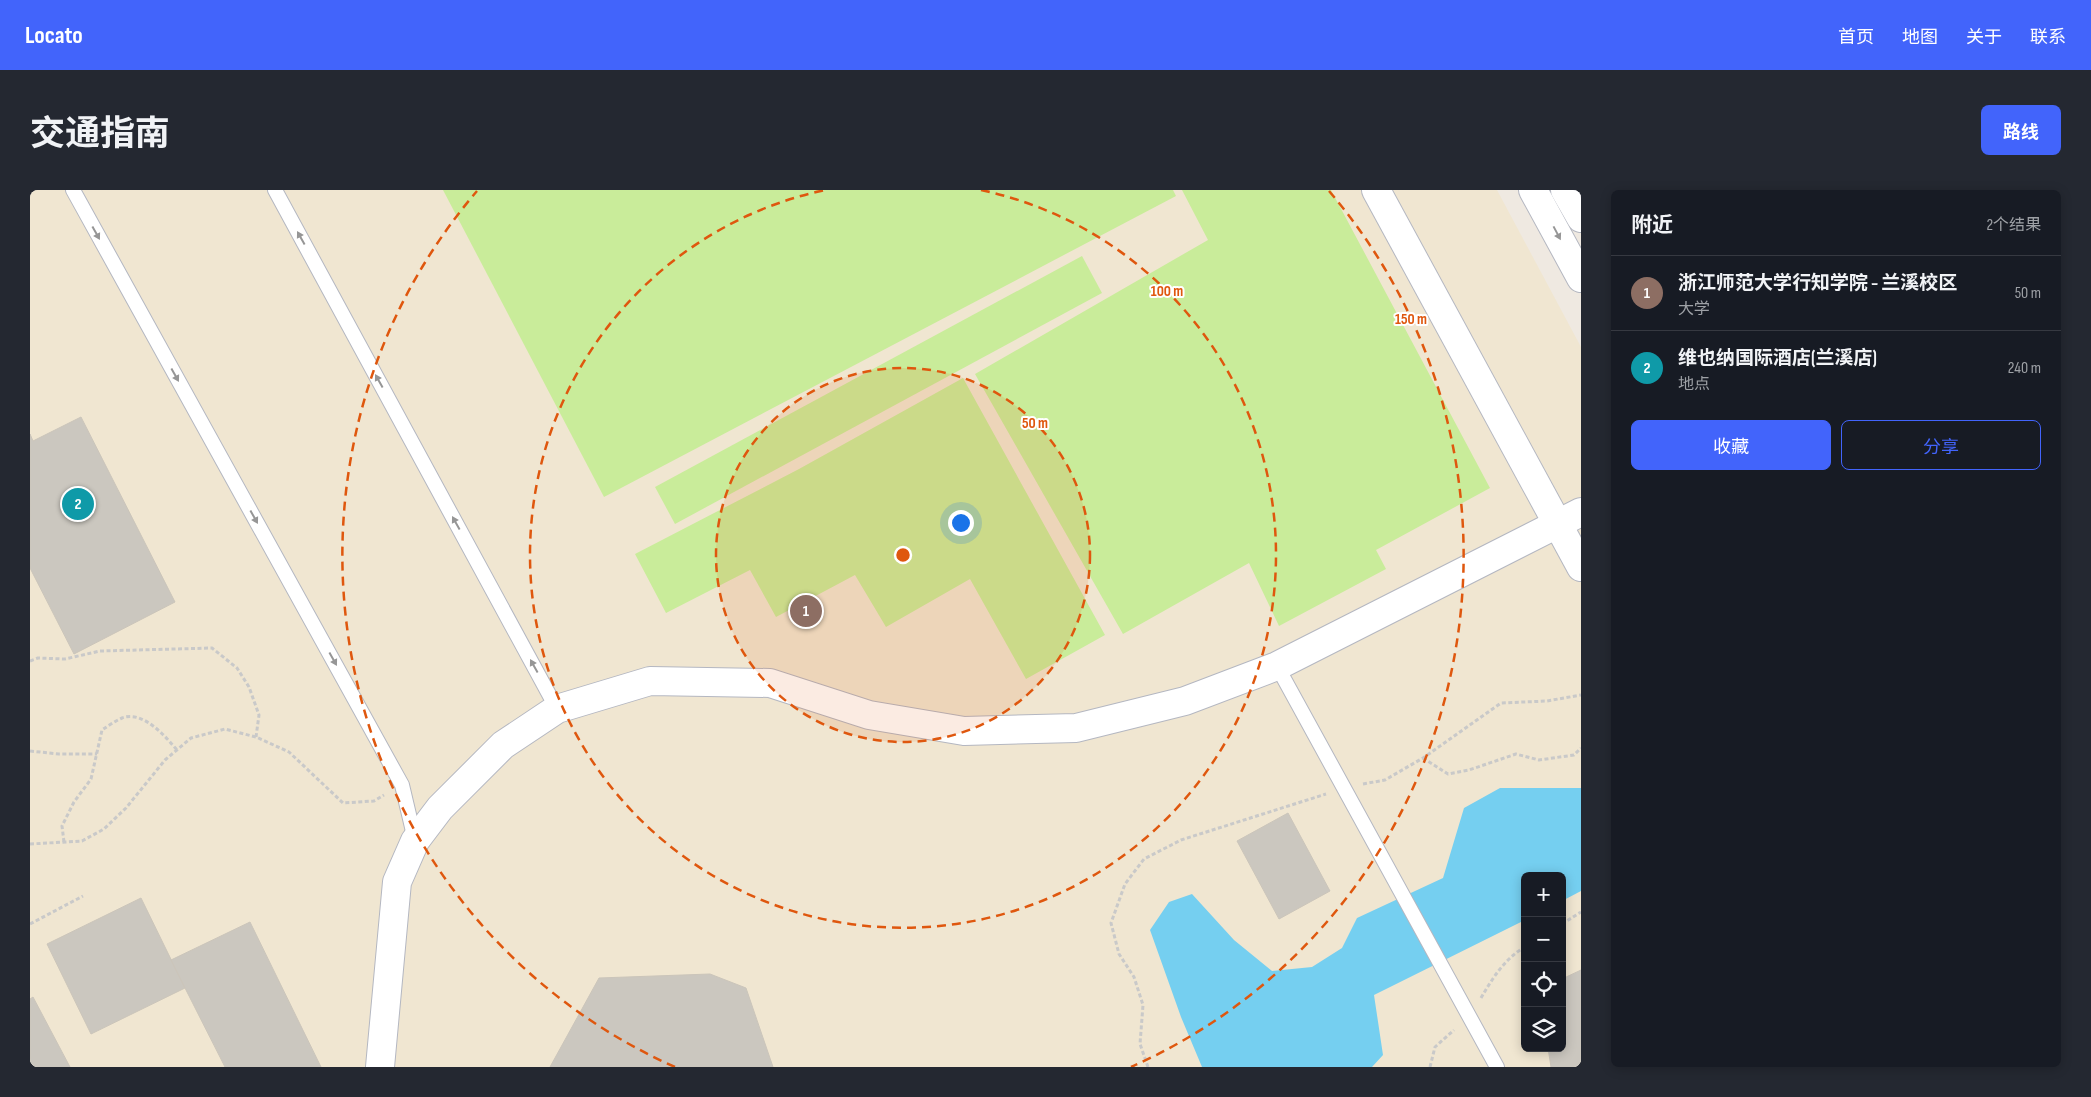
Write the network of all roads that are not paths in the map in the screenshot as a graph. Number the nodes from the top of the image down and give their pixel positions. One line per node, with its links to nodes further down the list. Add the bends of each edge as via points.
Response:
1 (73, 190): 12 (lane, one-way to 12, via 402,785)
2 (275, 190): 11 (lane, one-way to 2)
3 (1376, 190): 8 (street)
4 (1533, 190): 7 (street, one-way to 7)
5 (1565, 190): 6 (street)
6 (1581, 218)
7 (1581, 278)
8 (1569, 517): 9 (street); 10 (street)
9 (1581, 567)
10 (1277, 666): 11 (street, via 1186,701 1076,728 964,731 868,715 770,683 650,681); 14 (lane)
11 (557, 709): 12 (street, via 503,744 440,808)
12 (415, 840): 13 (street, via 397,882)
13 (380, 1067)
14 (1498, 1067)

